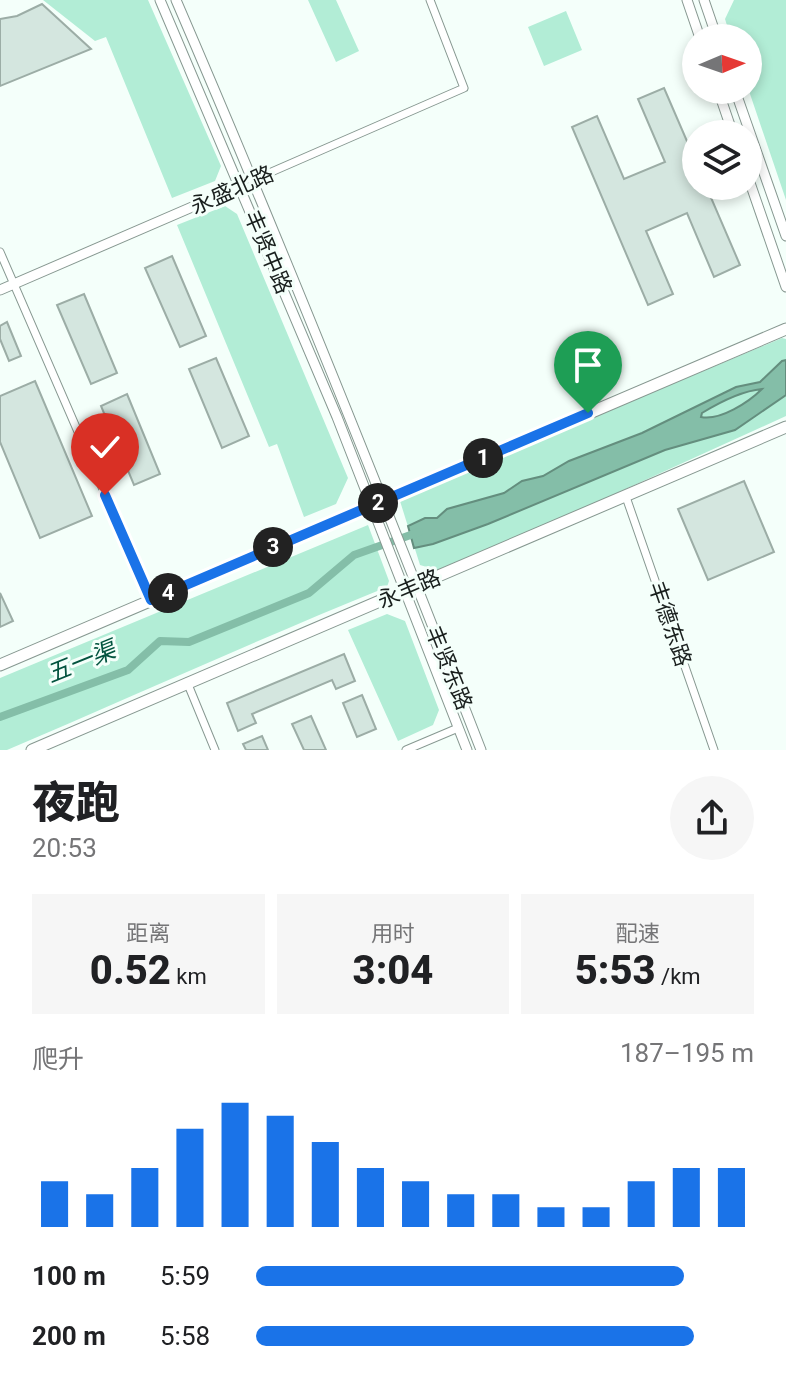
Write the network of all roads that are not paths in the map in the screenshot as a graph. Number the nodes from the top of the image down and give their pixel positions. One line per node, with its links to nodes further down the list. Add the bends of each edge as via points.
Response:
1 (160, 0): 10 (street, 丰贤中路)
2 (176, 0): 9 (street, 丰贤中路)
3 (430, 0): 9 (street, 永盛北路, via 464,88)
4 (687, 0): 6 (street)
5 (704, 0): 7 (street)
6 (695, 24)
7 (712, 24)
8 (740, 104): 12 (street)
9 (253, 180): 10 (street, 永盛北路); 20 (street, 丰贤中路)
10 (240, 186): 14 (street, 永盛北路); 20 (street, 丰贤中路)
11 (756, 200): 15 (street)
12 (786, 236)
13 (0, 252): 14 (street)
14 (14, 284): 16 (street, 永盛北路); 22 (street)
15 (786, 287)
16 (0, 290)
17 (786, 329): 20 (main road)
18 (786, 427): 19 (main road, 永丰路)
19 (626, 497): 21 (main road, 永丰路); 31 (street, 丰德东路)
20 (378, 502): 21 (street); 22 (main road)
21 (411, 588): 24 (main road, 永丰路); 25 (street, 丰贤东路); 30 (street, 丰贤东路)
22 (151, 600): 23 (main road)
23 (0, 665)
24 (187, 682): 26 (main road, 永丰路); 27 (street)
25 (458, 728): 28 (street); 29 (street, 丰贤东路)
26 (32, 750)
27 (215, 750)
28 (406, 750)
29 (467, 750)
30 (481, 750)
31 (714, 750)

